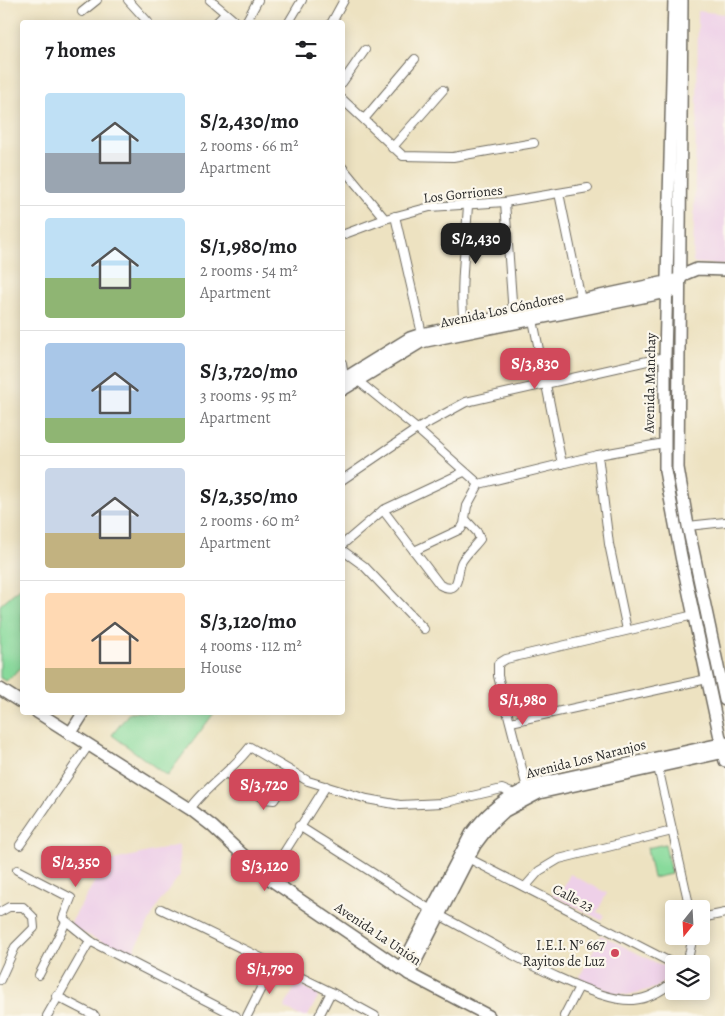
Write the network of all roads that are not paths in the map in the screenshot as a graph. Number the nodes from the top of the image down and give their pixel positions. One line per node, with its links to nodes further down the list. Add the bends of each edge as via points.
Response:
1 (97, 0): 9 (street)
2 (128, 0): 11 (street)
3 (210, 0): 10 (street)
4 (258, 0): 14 (street)
5 (302, 0): 15 (street)
6 (344, 0): 16 (street)
7 (674, 0): 17 (street, Avenida Manchay)
8 (682, 0): 17 (street, Avenida Manchay)
9 (82, 12)
10 (225, 14): 12 (street); 13 (street)
11 (146, 20)
12 (219, 20)
13 (233, 20)
14 (247, 20)
15 (290, 20)
16 (333, 20)
17 (676, 22): 35 (street, Avenida Manchay); 36 (street, Avenida Manchay)
18 (365, 50): 20 (street)
19 (416, 59): 23 (street)
20 (345, 79)
21 (443, 90): 25 (street)
22 (345, 101): 23 (street)
23 (365, 118): 25 (street)
24 (534, 143): 25 (street, via 453,157 403,156)
25 (392, 148)
26 (345, 171): 32 (street)
27 (588, 188): 28 (street, Los Gorriones)
28 (559, 193): 29 (street, Los Gorriones); 37 (street)
29 (505, 202): 30 (street, Los Gorriones); 38 (street)
30 (468, 205): 31 (street, Los Gorriones, via 430,207); 40 (street, via 461,300)
31 (395, 216): 32 (street, Los Gorriones); 41 (street)
32 (385, 219): 33 (street, Los Gorriones)
33 (345, 234)
34 (725, 270): 35 (street, Avenida Los Cóndores, via 697,269 685,274)
35 (680, 284): 36 (street, Avenida Los Cóndores); 57 (street, Avenida Manchay, via 677,454)
36 (667, 287): 37 (street, Avenida Los Cóndores); 39 (street, Avenida Los Cóndores); 42 (street, Avenida Manchay)
37 (581, 300): 39 (street, Avenida Los Cóndores)
38 (512, 315): 39 (street, Avenida Los Cóndores); 40 (street, Avenida Los Cóndores)
39 (532, 315): 43 (street, Avenida Los Cóndores, via 421,342); 46 (street)
40 (464, 325): 41 (street, Avenida Los Cóndores)
41 (422, 334): 44 (street, Avenida Los Cóndores, via 410,338)
42 (665, 357): 46 (street); 48 (street, Avenida Manchay)
43 (357, 380): 45 (street, Avenida Los Cóndores); 47 (street)
44 (345, 382)
45 (345, 383)
46 (546, 384): 47 (street, via 466,402); 50 (street)
47 (417, 430): 51 (street); 52 (street)
48 (664, 443): 49 (street); 61 (street, Avenida Manchay, via 668,495)
49 (598, 455): 50 (street); 63 (street, via 609,544)
50 (562, 464): 53 (street)
51 (464, 472): 53 (street); 54 (street)
52 (345, 478)
53 (478, 484): 55 (street)
54 (383, 510): 58 (street); 59 (street)
55 (465, 519): 59 (street, via 461,528); 59 (street, via 478,532 480,539 460,563 459,576 451,587 440,585)
56 (725, 522): 57 (street)
57 (688, 526): 66 (street, Avenida Manchay)
58 (345, 542)
59 (414, 550)
60 (345, 552): 62 (street, via 364,566)
61 (694, 615): 63 (street); 64 (street, Avenida Manchay)
62 (424, 628)
63 (627, 630): 71 (street, via 498,664 498,676)
64 (707, 679): 71 (street); 74 (street, Avenida Manchay)
65 (0, 689): 67 (street)
66 (725, 700)
67 (20, 703)
68 (42, 715): 72 (street, Avenida La Unión)
69 (74, 715): 72 (street)
70 (82, 715): 72 (street)
71 (511, 722): 79 (street)
72 (68, 732): 73 (street, Avenida La Unión)
73 (88, 746): 81 (street, Avenida La Unión); 84 (street)
74 (724, 750): 75 (street, Avenida Los Naranjos); 79 (street, Avenida Los Naranjos)
75 (658, 766): 83 (street); 85 (street, Avenida Los Naranjos, via 549,791 521,801 490,825)
76 (226, 773): 77 (street, via 250,747); 77 (street, via 265,799 274,800); 81 (street, via 201,794)
77 (292, 773): 78 (street)
78 (326, 786): 80 (street, via 400,805 442,804 502,789); 82 (street)
79 (527, 788): 80 (street, Avenida Los Naranjos)
80 (514, 794): 85 (street, Avenida Los Naranjos, via 483,819)
81 (190, 809): 87 (street, Avenida La Unión)
82 (299, 826): 87 (street); 92 (street)
83 (672, 830): 88 (street, via 559,858 539,871); 89 (street)
84 (20, 845)
85 (464, 856): 88 (street, Calle 23); 92 (street, Avenida Los Naranjos)
86 (17, 870): 95 (street, via 71,898 63,918)
87 (268, 878): 99 (street, Avenida La Unión)
88 (525, 887): 97 (street, Calle 23)
89 (688, 900)
90 (161, 909): 98 (street)
91 (0, 912): 101 (street, via 9,907 22,908 35,923 16,947)
92 (435, 913): 99 (street, Avenida Los Naranjos); 102 (street)
93 (725, 913): 94 (street)
94 (710, 916)
95 (66, 922): 96 (street); 100 (street)
96 (92, 942): 105 (street); 109 (street)
97 (665, 959)
98 (273, 964): 104 (street); 110 (street)
99 (405, 971): 106 (street, Avenida La Unión)
100 (39, 975)
101 (0, 980)
102 (579, 987): 103 (street, via 617,999 635,1000 653,995); 115 (street)
103 (665, 987)
104 (331, 992): 111 (street); 112 (street)
105 (56, 996): 107 (street); 108 (street)
106 (473, 1010): 113 (street); 114 (street, Avenida La Unión)
107 (47, 1016)
108 (95, 1016)
109 (236, 1016)
110 (247, 1016)
111 (319, 1016)
112 (375, 1016)
113 (462, 1016)
114 (489, 1016)
115 (564, 1016)

